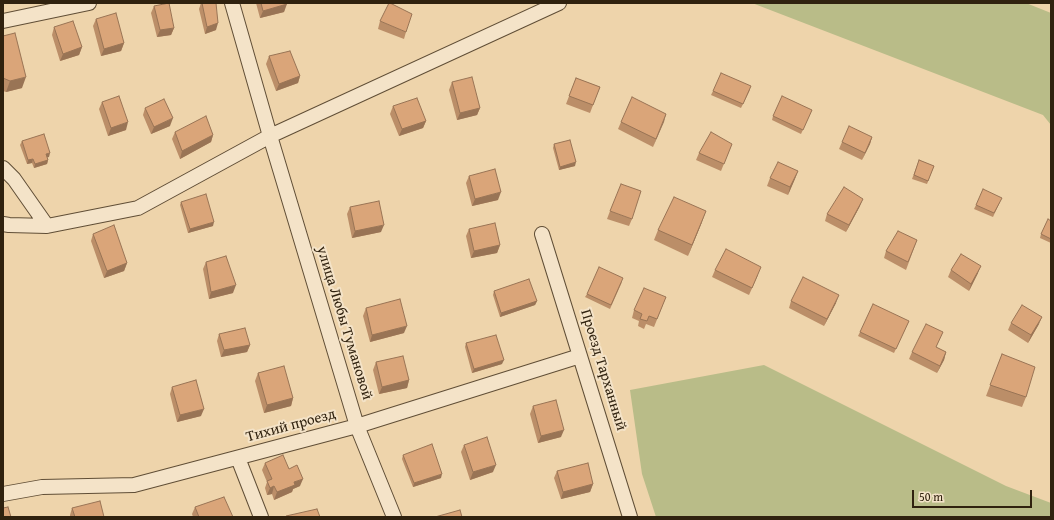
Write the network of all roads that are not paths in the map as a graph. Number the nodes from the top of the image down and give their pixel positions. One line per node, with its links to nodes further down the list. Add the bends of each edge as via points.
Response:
1 (89, 3): 4 (street)
2 (232, 3): 5 (street, улица Любы Тумановой)
3 (559, 3): 5 (street)
4 (3, 21)
5 (270, 136): 8 (street, via 138,208); 11 (street, улица Любы Тумановой)
6 (3, 168): 8 (street, via 14,179)
7 (3, 224): 8 (street)
8 (47, 226)
9 (542, 234): 10 (street, Проезд Тарханный)
10 (580, 356): 11 (street, Тихий проезд); 16 (street, Проезд Тарханный)
11 (357, 426): 12 (street, Тихий проезд); 15 (street, улица Любы Тумановой)
12 (238, 458): 13 (street, Тихий проезд, via 134,485 42,487); 14 (street)
13 (3, 494)
14 (261, 517)
15 (394, 517)
16 (630, 517)

